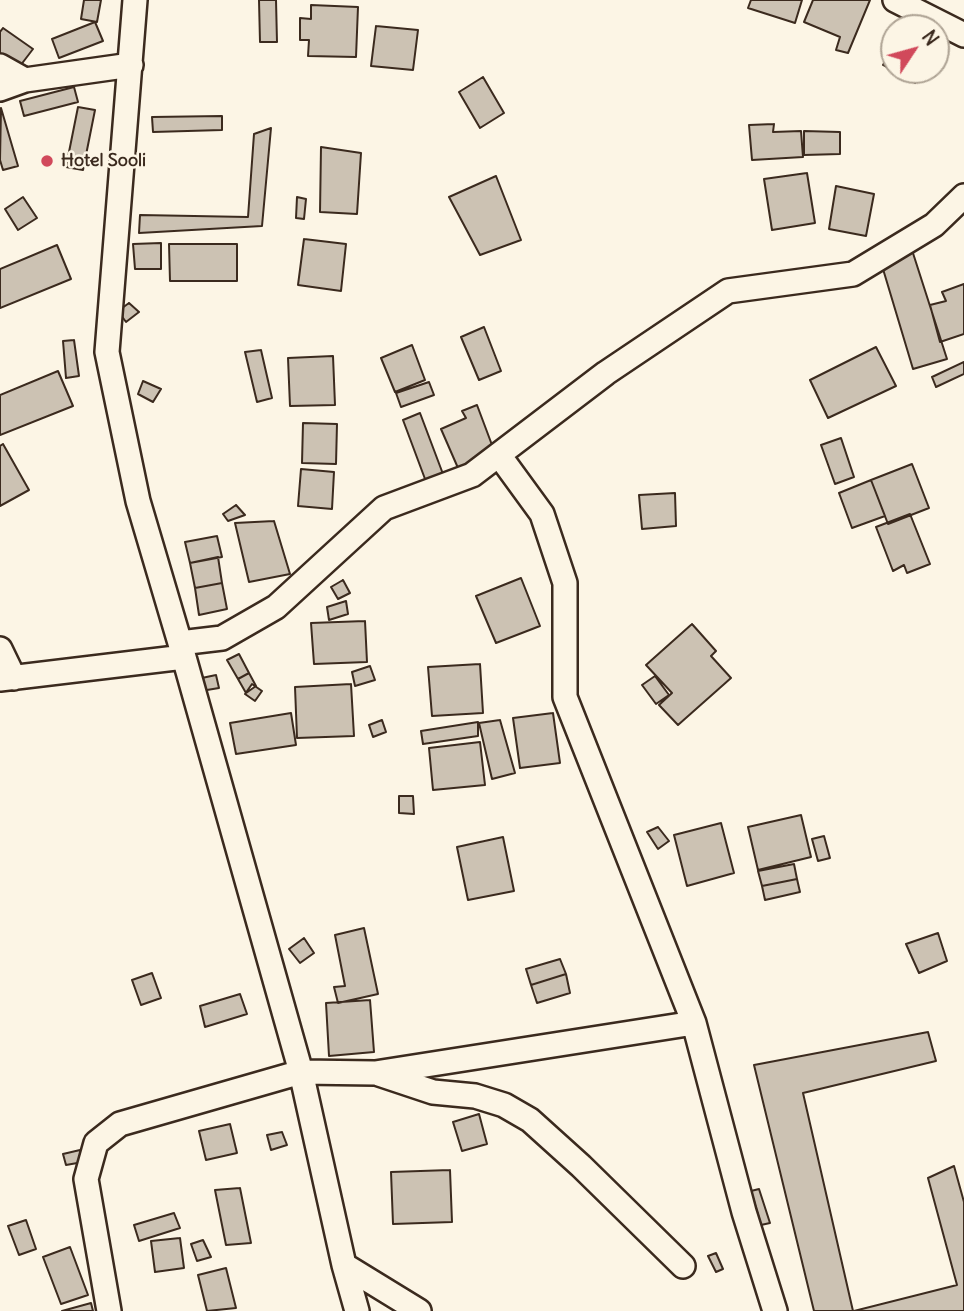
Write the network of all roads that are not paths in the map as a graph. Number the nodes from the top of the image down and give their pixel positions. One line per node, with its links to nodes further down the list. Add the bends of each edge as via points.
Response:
1 (135, 0): 4 (street)
2 (895, 0): 3 (street)
3 (964, 35)
4 (131, 65): 6 (street); 11 (street, via 107,352 138,501)
5 (0, 66): 6 (street)
6 (25, 80): 7 (street)
7 (0, 89)
8 (964, 196): 9 (street, via 934,225 853,274 728,291 606,373)
9 (499, 455): 11 (street, via 472,475 384,508 276,607 222,638); 13 (street, via 542,514 565,583 565,697)
10 (0, 649): 12 (street)
11 (182, 650): 12 (street); 14 (street)
12 (7, 678)
13 (694, 1023): 15 (street); 21 (street)
14 (301, 1072): 15 (street); 16 (street); 18 (street, via 120,1124 96,1143 86,1179)
15 (374, 1073): 17 (street, via 433,1092 475,1096 530,1120)
16 (344, 1265): 19 (street); 20 (street)
17 (683, 1266)
18 (109, 1311)
19 (357, 1311)
20 (419, 1311)
21 (775, 1311)

